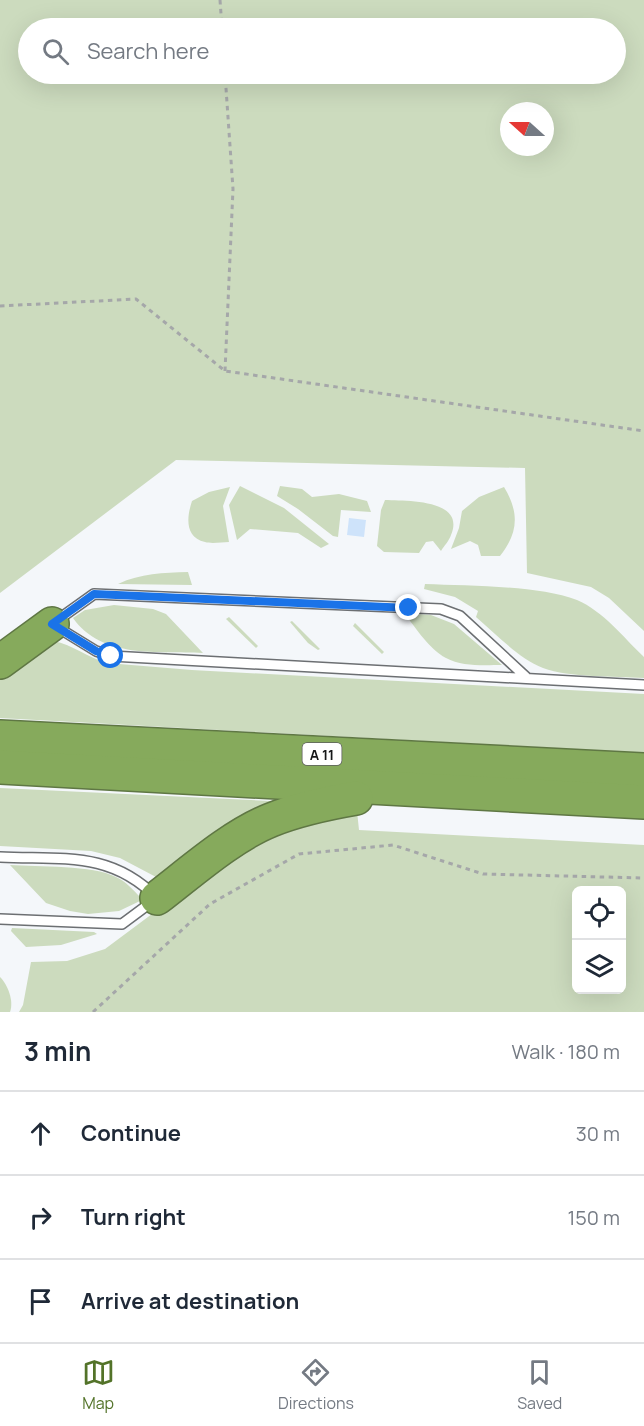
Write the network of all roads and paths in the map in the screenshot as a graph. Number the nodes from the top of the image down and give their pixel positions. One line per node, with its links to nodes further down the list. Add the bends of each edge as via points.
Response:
1 (220, 0): 2 (path)
2 (221, 18)
3 (226, 84): 5 (path, via 232,189)
4 (0, 306): 5 (path, via 136,299)
5 (225, 371): 6 (path)
6 (644, 431)
7 (52, 624): 8 (highway); 9 (lane, via 111,656); 9 (lane, via 94,594 441,609 460,616)
8 (0, 662)
9 (526, 677): 10 (lane)
10 (644, 685)
11 (0, 736): 13 (highway, A 11)
12 (0, 767): 14 (highway, A 11)
13 (644, 770)
14 (408, 789): 15 (highway, A 11); 18 (highway, via 309,807 269,820 235,840)
15 (644, 802)
16 (0, 857): 18 (lane, via 90,861 116,868 142,883)
17 (644, 878): 20 (path, via 483,874 393,845 299,854 210,904)
18 (157, 898): 19 (lane, via 122,924)
19 (0, 919)
20 (93, 1012)

